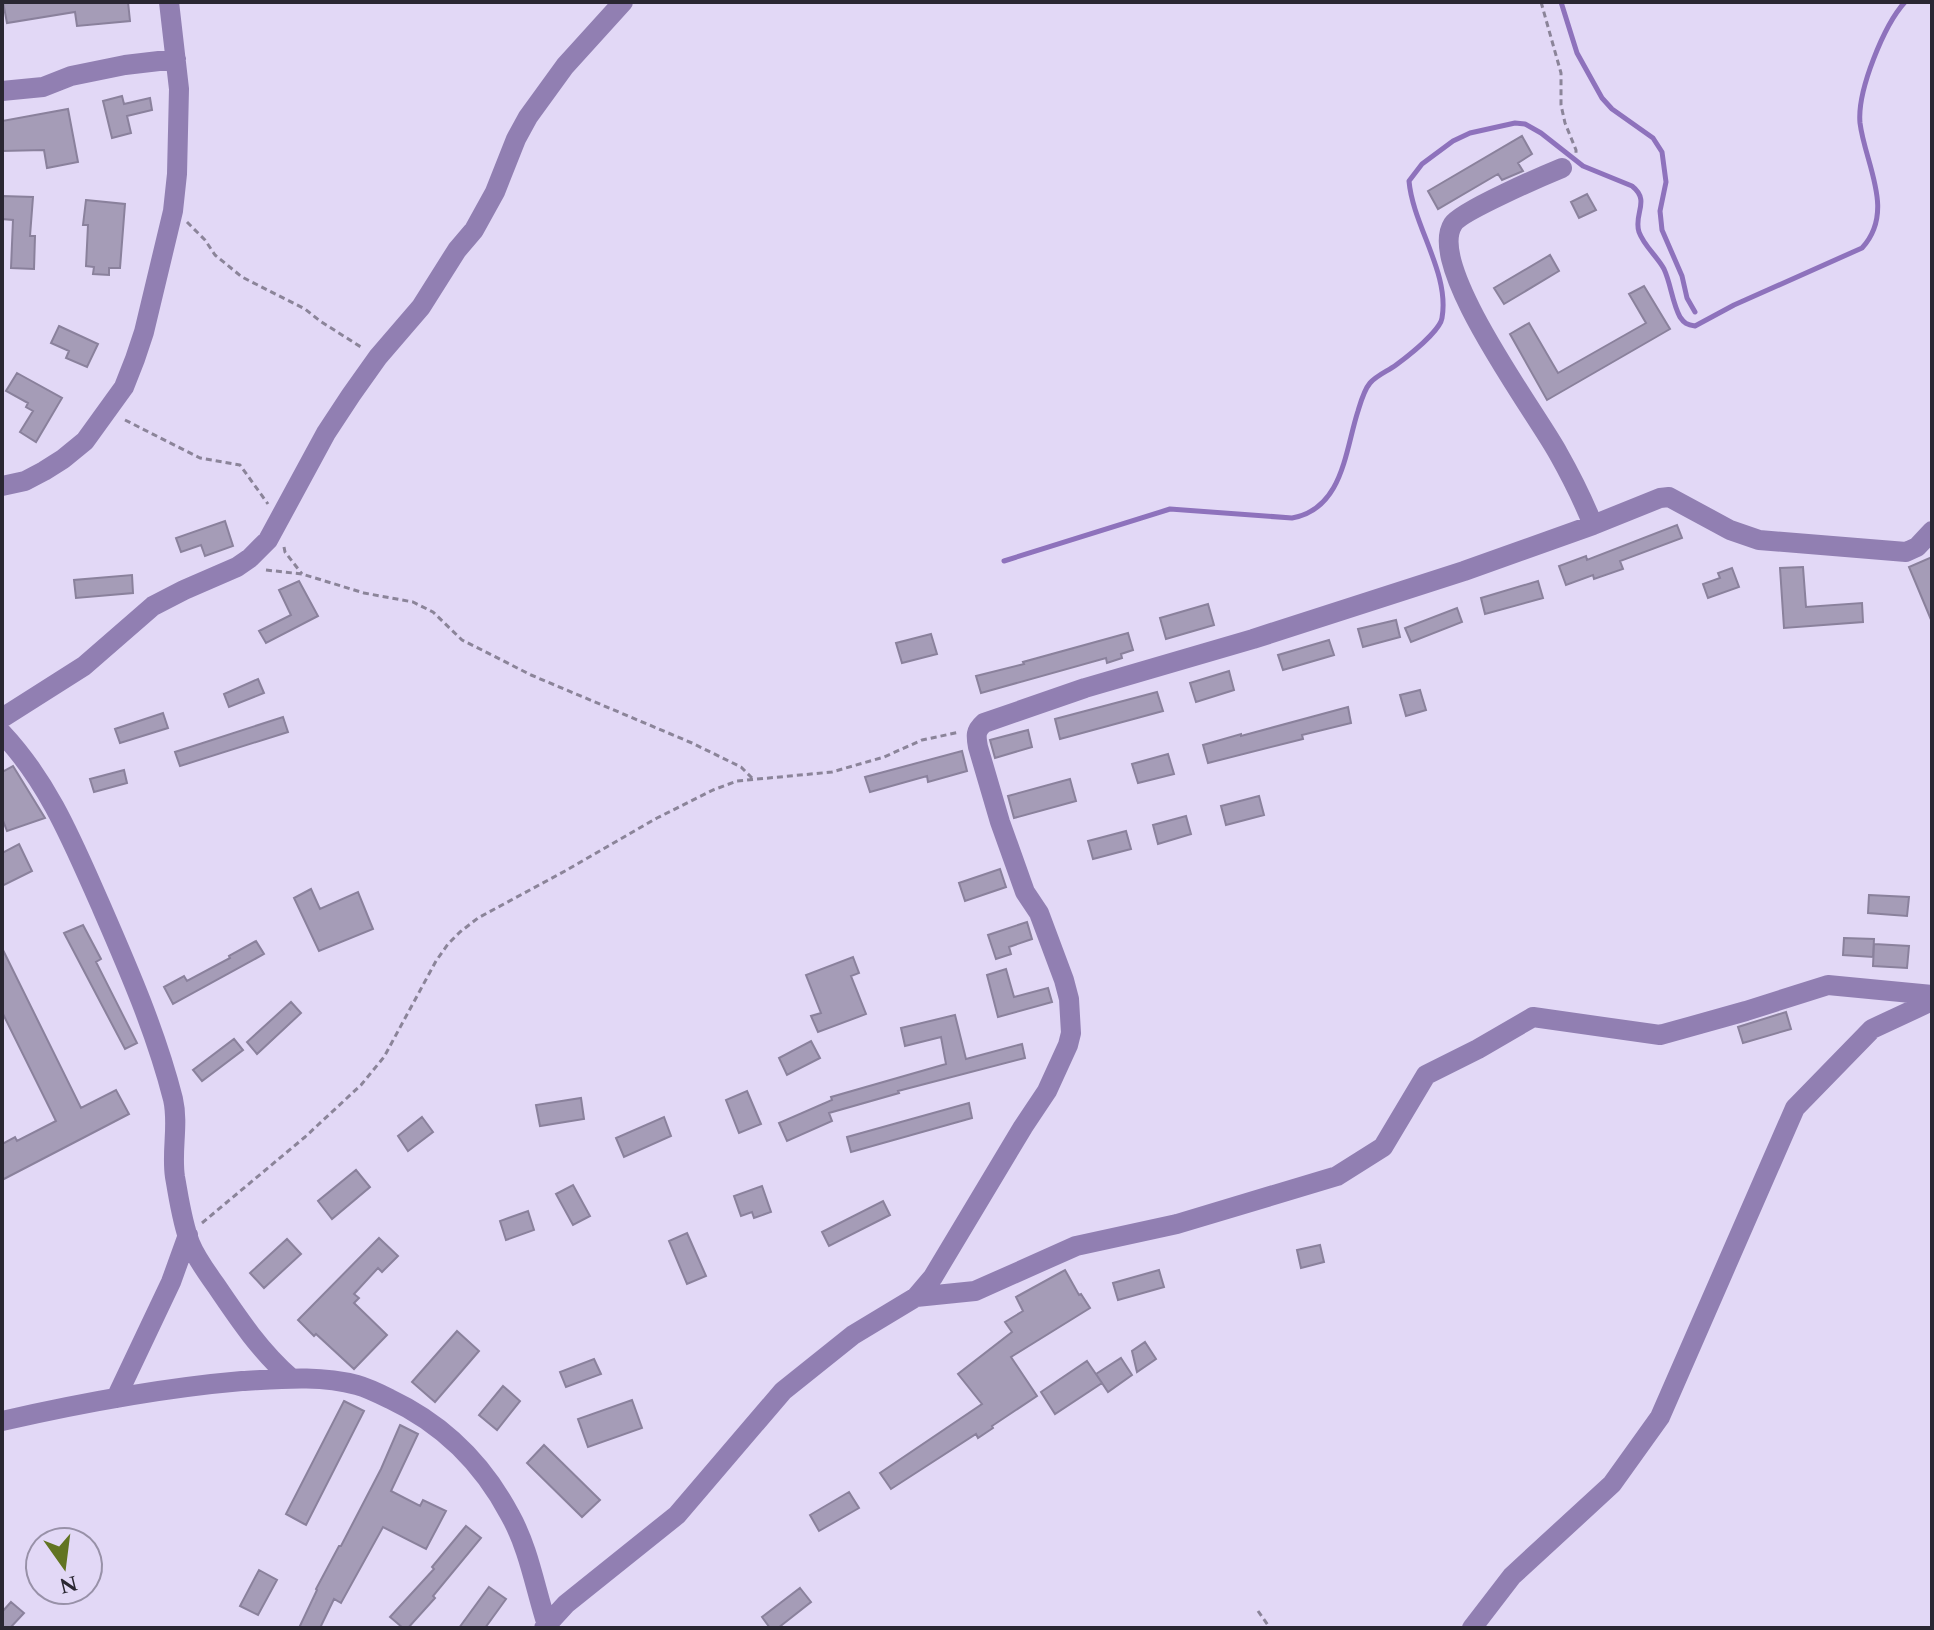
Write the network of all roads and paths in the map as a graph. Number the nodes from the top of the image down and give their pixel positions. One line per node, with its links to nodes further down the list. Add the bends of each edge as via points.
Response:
1 (169, 2): 4 (street)
2 (623, 2): 8 (street, via 528,117 474,230 421,307)
3 (1541, 2): 6 (path, via 1561,73 1565,123 1576,150)
4 (176, 59): 5 (street); 7 (street)
5 (2, 91)
6 (1569, 162): 12 (street, via 1457,219 1448,249 1477,322 1557,451)
7 (173, 211): 8 (path, via 242,277 305,309); 9 (street, via 144,332 124,387)
8 (378, 357): 11 (street, via 326,433)
9 (108, 412): 10 (street, via 63,459 25,481); 11 (path, via 200,458 240,465)
10 (2, 486)
11 (278, 520): 14 (street, via 268,540); 15 (path, via 285,552)
12 (1593, 525): 13 (street, via 1669,497 1759,540 1906,552); 18 (street, via 1253,639 1085,688 984,723)
13 (1932, 531)
14 (237, 567): 15 (path); 16 (street, via 153,606 84,666)
15 (302, 574): 19 (path, via 413,602 433,612 462,640 692,743)
16 (2, 718)
17 (2, 733): 21 (street, via 38,776 54,805 146,1015 173,1100 175,1174)
18 (976, 735): 19 (path, via 960,732 922,740 832,772); 22 (street, via 1025,892 1039,913 1064,980 1071,1033 1047,1091)
19 (752, 778): 21 (path, via 713,790 657,818 460,932 436,961 377,1068 325,1120)
20 (1932, 998): 22 (street, via 1828,985 1660,1035 1533,1017 1426,1075 1383,1147 1337,1176 1177,1224 1076,1246 975,1291); 29 (street, via 1872,1029 1795,1108 1660,1417 1612,1484 1512,1576)
21 (188, 1235): 23 (street, via 242,1324); 24 (street)
22 (916, 1297): 27 (street, via 853,1335 783,1391 677,1515)
23 (291, 1378): 24 (street, via 175,1387); 27 (street, via 359,1385 404,1406 457,1443 514,1523)
24 (116, 1398): 25 (street)
25 (2, 1421)
26 (1258, 1611): 28 (path)
27 (546, 1626)
28 (1270, 1628)
29 (1472, 1628)

